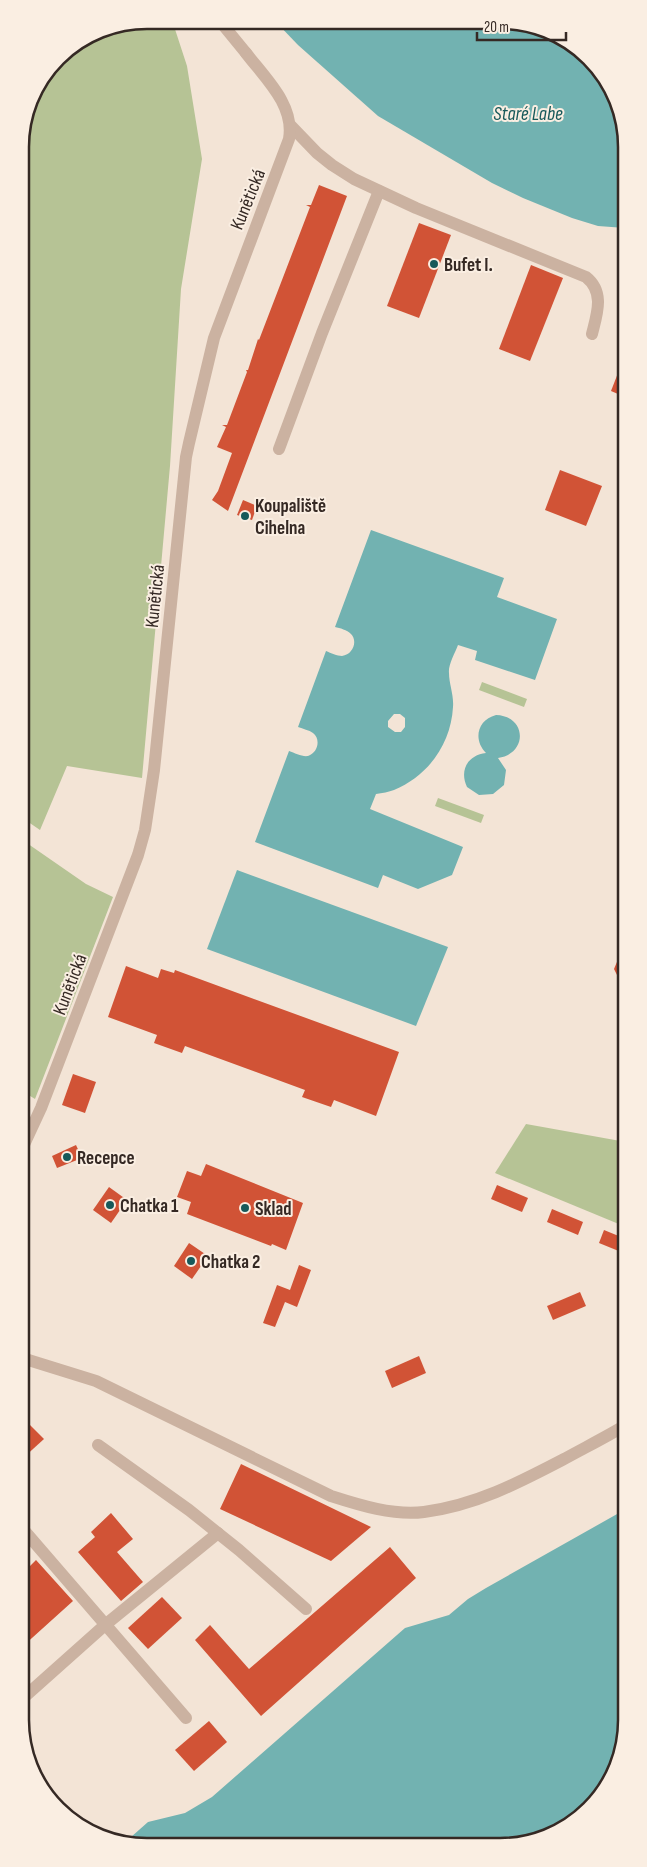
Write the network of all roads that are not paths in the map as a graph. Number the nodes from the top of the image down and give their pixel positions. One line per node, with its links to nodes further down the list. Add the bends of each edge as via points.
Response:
1 (227, 29): 2 (street, via 283,104)
2 (291, 126): 3 (street, via 332,165); 6 (street, Kunětická, via 286,151 214,338 186,457 156,760 145,830)
3 (379, 191): 4 (street, via 586,277 597,290 597,315); 5 (street)
4 (592, 334)
5 (279, 449)
6 (29, 1134)
7 (29, 1360): 8 (street, via 96,1381 331,1496 390,1511 423,1512 489,1496)
8 (618, 1429)
9 (98, 1445): 10 (street)
10 (218, 1533): 12 (street); 13 (street)
11 (29, 1536): 13 (street)
12 (306, 1609)
13 (105, 1625): 14 (street); 15 (street)
14 (29, 1693)
15 (186, 1718)

